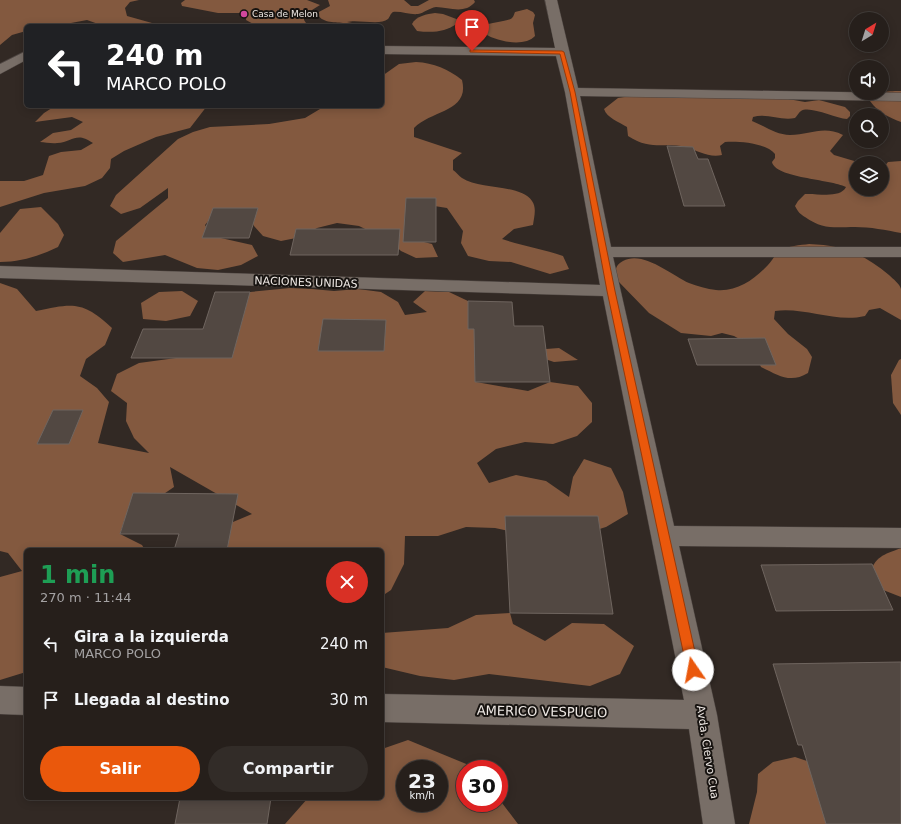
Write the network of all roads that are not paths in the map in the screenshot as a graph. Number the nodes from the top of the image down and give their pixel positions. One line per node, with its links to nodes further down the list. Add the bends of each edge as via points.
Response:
1 (551, 0): 3 (street, Avda. Ciervo Cua)
2 (384, 50): 3 (street)
3 (562, 52): 6 (street, Avda. Ciervo Cua)
4 (24, 56): 5 (street)
5 (0, 70)
6 (572, 92): 7 (street); 8 (street, Avda. Ciervo Cua)
7 (901, 97)
8 (604, 252): 9 (street); 11 (street, Avda. Ciervo Cua)
9 (901, 252)
10 (0, 272): 11 (street, NACIONES UNIDAS)
11 (611, 291): 12 (street, Avda. Ciervo Cua)
12 (664, 536): 13 (street); 17 (street, Avda. Ciervo Cua)
13 (901, 538)
14 (0, 700): 15 (street)
15 (24, 701)
16 (384, 708): 17 (street, AMERICO VESPUCIO)
17 (702, 715): 18 (street, Avda. Ciervo Cua)
18 (719, 824)

